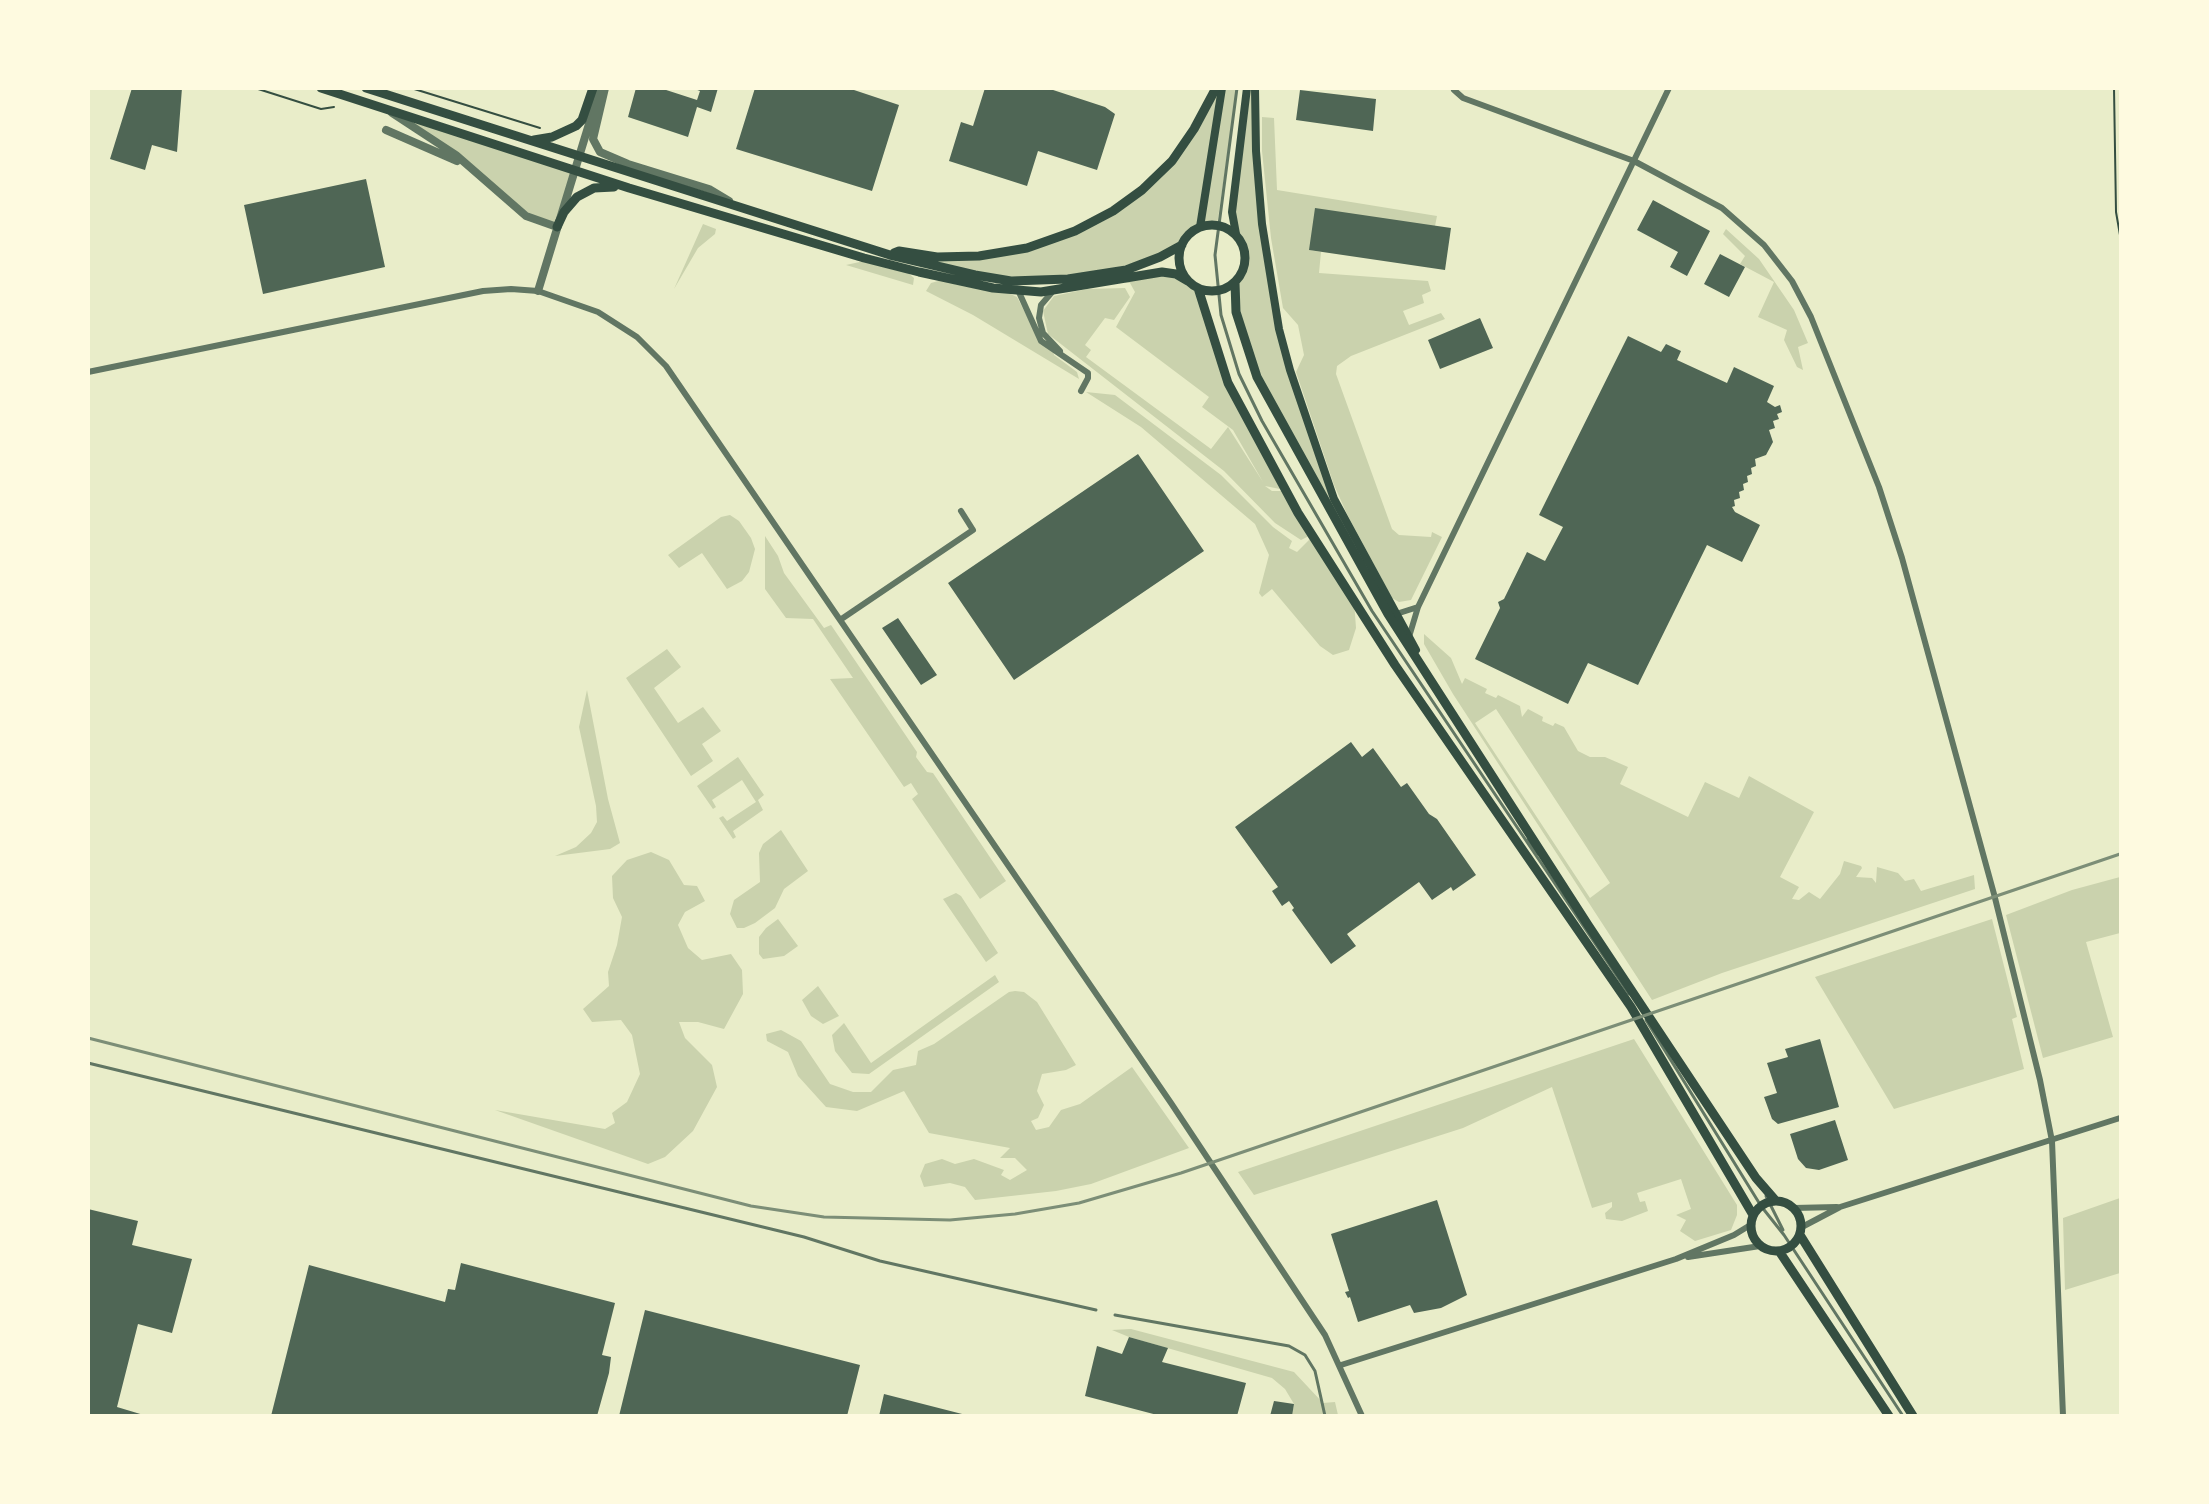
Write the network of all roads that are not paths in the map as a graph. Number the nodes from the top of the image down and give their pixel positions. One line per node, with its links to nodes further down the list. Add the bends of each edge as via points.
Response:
1 (321, 88): 12 (main road)
2 (366, 88): 14 (main road)
3 (593, 88): 14 (main road, via 582,120 571,130)
4 (603, 88): 15 (street); 20 (street, via 593,139 600,152 709,189)
5 (1215, 88): 26 (main road, via 1172,161 1142,190 1094,221 1027,248 979,256 937,257 899,251)
6 (1222, 88): 22 (main road)
7 (1237, 88): 21 (lane)
8 (1247, 88): 24 (main road, via 1232,212)
9 (1256, 88): 39 (main road, via 1262,224 1284,350 1334,500)
10 (1669, 88): 16 (street)
11 (1454, 90): 16 (street, via 1463,98)
12 (386, 109): 17 (main road); 18 (street)
13 (386, 130): 18 (street)
14 (529, 140): 15 (main road)
15 (580, 155): 17 (street); 20 (main road)
16 (1634, 161): 38 (street); 47 (street, via 1722,208 1741,223 1792,281 1812,317 1879,487 1902,558 1994,894)
17 (575, 170): 19 (main road); 23 (street)
18 (481, 175): 23 (street, via 526,216)
19 (629, 188): 23 (main road, via 601,186 579,195 569,204); 30 (main road, via 864,258)
20 (735, 205): 26 (main road)
21 (1217, 225): 22 (main road); 24 (main road); 33 (lane)
22 (1200, 227): 25 (main road)
23 (557, 228): 31 (street)
24 (1236, 234): 28 (main road, via 1246,259)
25 (1182, 245): 26 (main road, via 1126,270 1068,279 1011,281); 27 (main road, via 1180,264)
26 (890, 255)
27 (1188, 281): 29 (main road); 32 (main road, via 1162,272)
28 (1235, 283): 33 (main road); 39 (main road, via 1236,312 1257,377)
29 (1198, 288): 33 (main road); 51 (main road, via 1228,382 1298,513 1395,665 1631,1007)
30 (1017, 290): 32 (main road); 34 (street, via 1037,335)
31 (538, 291): 35 (street, via 483,291); 40 (street, via 598,312 637,337 666,366)
32 (1053, 291): 34 (street, via 1041,305 1039,318 1044,333)
33 (1218, 292): 43 (lane, via 1239,374 1262,422 1372,611)
34 (1064, 356): 36 (street, via 1088,373)
35 (88, 372)
36 (1081, 391)
37 (961, 511): 40 (street, via 973,530)
38 (1418, 607): 39 (street); 41 (street)
39 (1391, 614): 41 (main road); 42 (main road)
40 (840, 620): 60 (street, via 1171,1103)
41 (1409, 637): 42 (main road)
42 (1437, 693): 44 (main road)
43 (1509, 818): 44 (lane); 48 (lane)
44 (1561, 884): 48 (main road)
45 (88, 1063): 58 (lane, via 804,1237 880,1261)
46 (2121, 1118): 47 (street)
47 (2052, 1141): 49 (street); 66 (street)
48 (1769, 1203): 50 (main road); 51 (main road); 53 (lane); 53 (lane)
49 (1840, 1207): 50 (street); 52 (street)
50 (1794, 1208): 52 (main road)
51 (1752, 1219): 54 (main road, via 1752,1235); 57 (street, via 1734,1235)
52 (1801, 1231): 55 (main road); 65 (main road)
53 (1784, 1235): 55 (lane)
54 (1761, 1246): 56 (main road); 57 (street)
55 (1792, 1246): 56 (main road); 64 (lane)
56 (1779, 1251): 63 (main road)
57 (1676, 1259): 60 (street)
58 (1096, 1310)
59 (1115, 1315): 61 (lane, via 1289,1346 1305,1354 1315,1371)
60 (1341, 1365): 62 (street)
61 (1325, 1416)
62 (1362, 1416)
63 (1889, 1416)
64 (1903, 1416)
65 (1913, 1416)
66 (2063, 1416)

